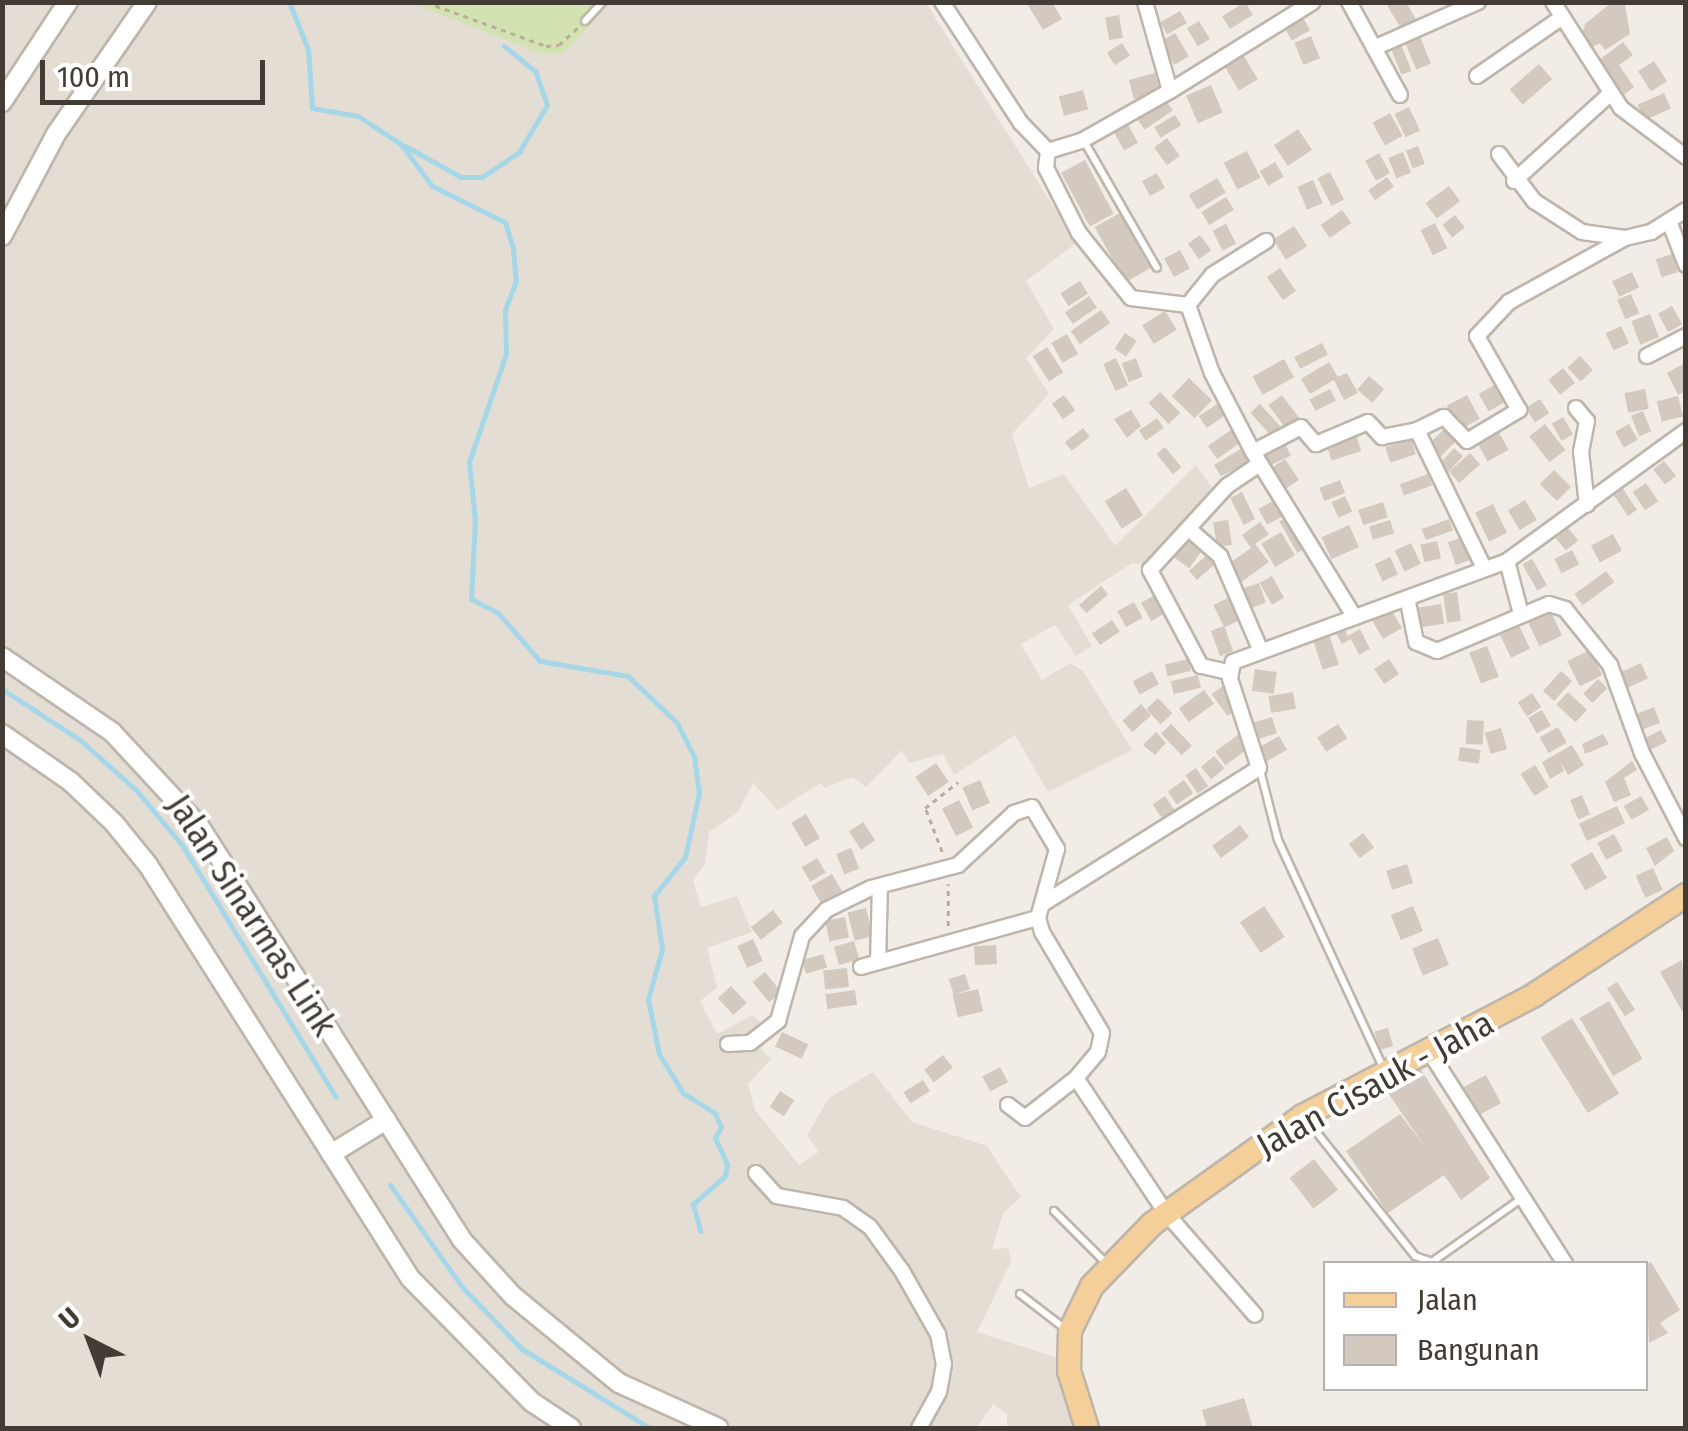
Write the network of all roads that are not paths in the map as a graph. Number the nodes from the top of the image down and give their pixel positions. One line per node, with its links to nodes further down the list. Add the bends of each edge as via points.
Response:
1 (68, 2): 17 (street)
2 (147, 2): 25 (street, via 56,134)
3 (604, 2): 11 (lane)
4 (942, 2): 19 (street, via 1021,122)
5 (1145, 2): 14 (street)
6 (1313, 2): 14 (street)
7 (1350, 2): 12 (street)
8 (1478, 2): 12 (street)
9 (1553, 2): 10 (street)
10 (1561, 18): 13 (street); 15 (street)
11 (585, 20)
12 (1374, 48): 16 (street)
13 (1477, 76)
14 (1170, 92): 18 (street)
15 (1610, 94): 21 (street); 22 (street)
16 (1400, 95)
17 (2, 102)
18 (1083, 140): 19 (street); 29 (lane)
19 (1048, 151): 30 (street, via 1046,168 1079,233 1132,298)
20 (1498, 154): 22 (street)
21 (1686, 157)
22 (1514, 181): 26 (street, via 1556,219 1582,232)
23 (1686, 210): 24 (street)
24 (1668, 221): 26 (street); 28 (street)
25 (2, 236)
26 (1625, 238): 34 (street, via 1509,302 1477,336 1519,410 1466,441 1444,417)
27 (1266, 241): 30 (street, via 1212,275)
28 (1686, 264)
29 (1158, 268)
30 (1188, 305): 36 (street, via 1212,373)
31 (1686, 336): 32 (street)
32 (1647, 356)
33 (1576, 408): 37 (street, via 1586,421 1581,451)
34 (1417, 430): 36 (street, via 1382,438 1368,422 1316,444 1301,427); 40 (street)
35 (1686, 431): 37 (street)
36 (1257, 458): 38 (street); 43 (street)
37 (1587, 504): 39 (street)
38 (1190, 530): 44 (street, via 1220,556); 46 (street, via 1150,574 1201,666)
39 (1507, 562): 40 (street); 42 (street)
40 (1484, 568): 41 (street)
41 (1408, 602): 42 (street, via 1416,642 1437,651 1486,635); 43 (street, via 1398,598)
42 (1521, 614): 49 (street, via 1549,604 1565,609 1610,665 1642,753)
43 (1354, 616): 44 (street)
44 (1260, 649): 46 (street, via 1233,662)
45 (2, 657): 64 (street, Jalan Sinarmas Link, via 112,732 162,779 200,827)
46 (1228, 672): 48 (street)
47 (2, 734): 65 (street, Jalan Sinarmas Link, via 71,782 148,864)
48 (1259, 768): 52 (street); 60 (lane, via 1278,840)
49 (1686, 838)
50 (880, 886): 52 (street, via 958,866 1014,813 1032,807 1058,849); 56 (street); 58 (street, via 813,923 802,936 778,1021 750,1043)
51 (1686, 895): 55 (main road)
52 (1044, 903): 54 (street)
53 (1686, 907): 55 (main road, via 1632,943)
54 (1038, 918): 56 (street); 61 (street, via 1102,1034 1098,1052)
55 (1600, 952): 59 (main road, Jalan Cisauk - Jaha)
56 (878, 962): 57 (street)
57 (861, 967)
58 (728, 1044)
59 (1429, 1050): 60 (main road, Jalan Cisauk - Jaha); 67 (street)
60 (1386, 1073): 63 (main road, Jalan Cisauk - Jaha)
61 (1076, 1078): 62 (street, via 1026,1118); 69 (street)
62 (1008, 1105)
63 (1303, 1116): 69 (main road, Jalan Cisauk - Jaha); 70 (lane, via 1415,1256)
64 (386, 1120): 65 (street); 78 (street, Jalan Sinarmas Link, via 462,1240 524,1307 619,1383)
65 (331, 1154): 77 (street, Jalan Sinarmas Link, via 410,1280 493,1366)
66 (756, 1173): 79 (street, via 777,1196 844,1208 870,1227 902,1271 938,1334 944,1364)
67 (1526, 1195): 71 (lane); 72 (street)
68 (1054, 1212): 73 (lane)
69 (1166, 1213): 73 (main road, Jalan Cisauk - Jaha); 75 (street)
70 (1429, 1261)
71 (1434, 1261)
72 (1562, 1261)
73 (1110, 1267): 76 (main road, Jalan Cisauk - Jaha, via 1092,1286)
74 (1020, 1294): 76 (lane)
75 (1255, 1315)
76 (1070, 1332): 80 (main road, Jalan Cisauk - Jaha, via 1069,1371)
77 (571, 1428)
78 (718, 1428)
79 (918, 1428)
80 (1087, 1428)

